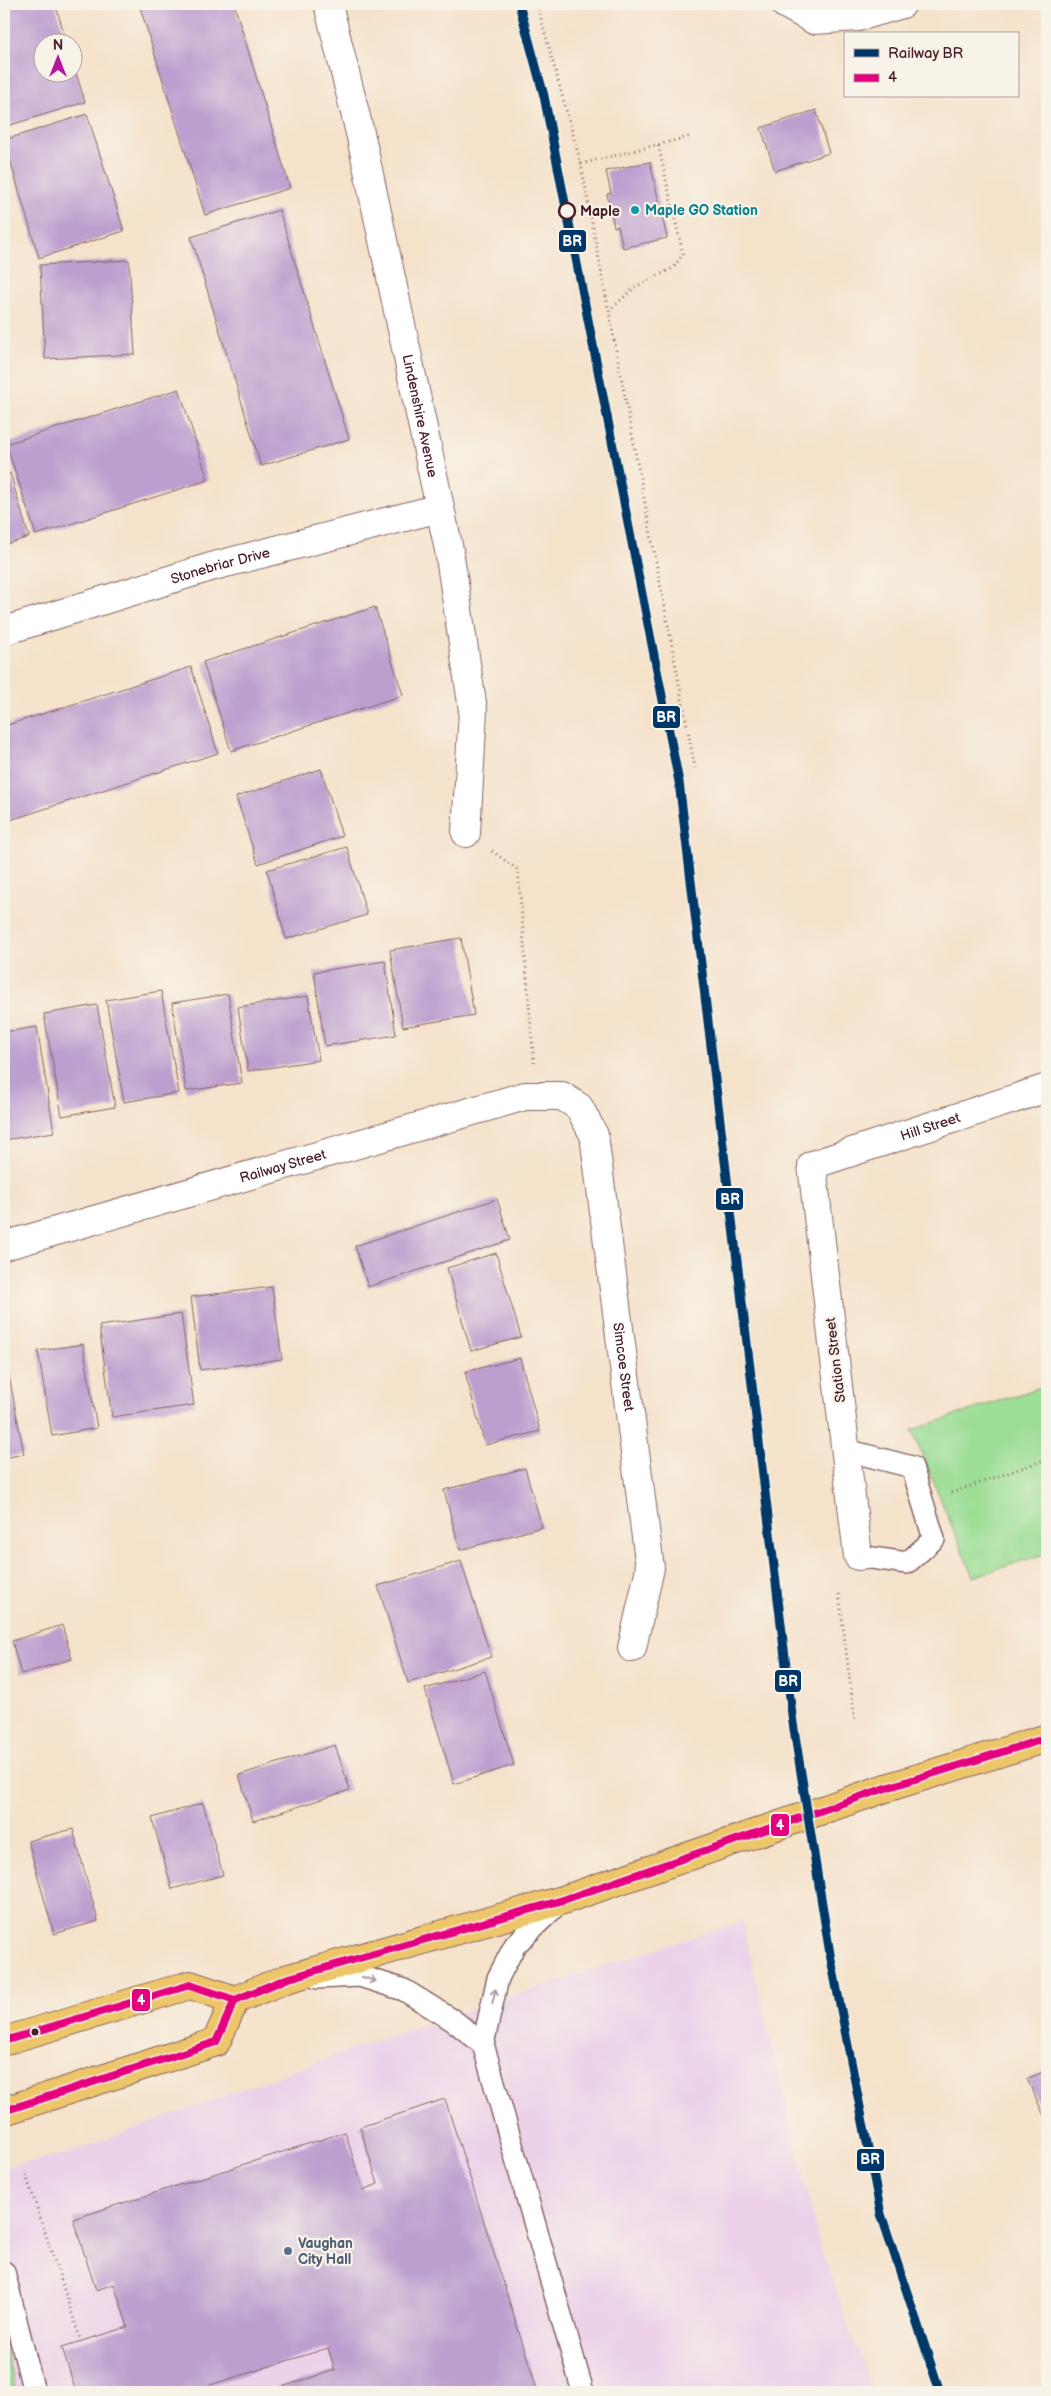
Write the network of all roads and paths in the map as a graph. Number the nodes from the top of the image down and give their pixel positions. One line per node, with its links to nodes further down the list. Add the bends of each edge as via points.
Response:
1 (328, 4): 9 (street, Lindenshire Avenue)
2 (537, 4): 7 (path)
3 (785, 4): 4 (street, via 814,20 858,17)
4 (902, 4)
5 (692, 136): 6 (path)
6 (658, 144): 7 (path); 8 (path, via 683,254 674,268 635,287)
7 (581, 164): 8 (path)
8 (609, 311): 11 (path)
9 (440, 508): 10 (street, Stonebriar Drive, via 214,566); 12 (street, Lindenshire Avenue, via 473,710)
10 (4, 631)
11 (695, 768)
12 (466, 833): 14 (path, via 518,870 531,1042)
13 (1047, 1088): 15 (street, Hill Street)
14 (550, 1096): 16 (street, Railway Street, via 516,1098); 22 (street, Simcoe Street, via 579,1107 594,1135 650,1568)
15 (812, 1165): 17 (street, Station Street)
16 (4, 1246)
17 (846, 1450): 19 (lane, via 912,1467); 20 (street, Station Street)
18 (1047, 1459): 19 (path)
19 (924, 1502): 20 (lane, via 934,1539 907,1563)
20 (858, 1556)
21 (839, 1594): 23 (path)
22 (632, 1648)
23 (856, 1722)
24 (1047, 1738): 25 (main road, via 883,1789)
25 (563, 1900): 26 (main road); 29 (lane, one-way to 25, via 498,1978 516,1945)
26 (286, 1979): 27 (main road); 29 (lane, one-way to 29, via 360,1976 404,1990 454,2021)
27 (235, 2000): 28 (main road, via 190,1986); 30 (main road, via 216,2042)
28 (4, 2041)
29 (483, 2044): 35 (lane)
30 (4, 2111)
31 (26, 2175): 33 (path)
32 (4, 2272): 34 (lane)
33 (82, 2342)
34 (34, 2392)
35 (583, 2392)

